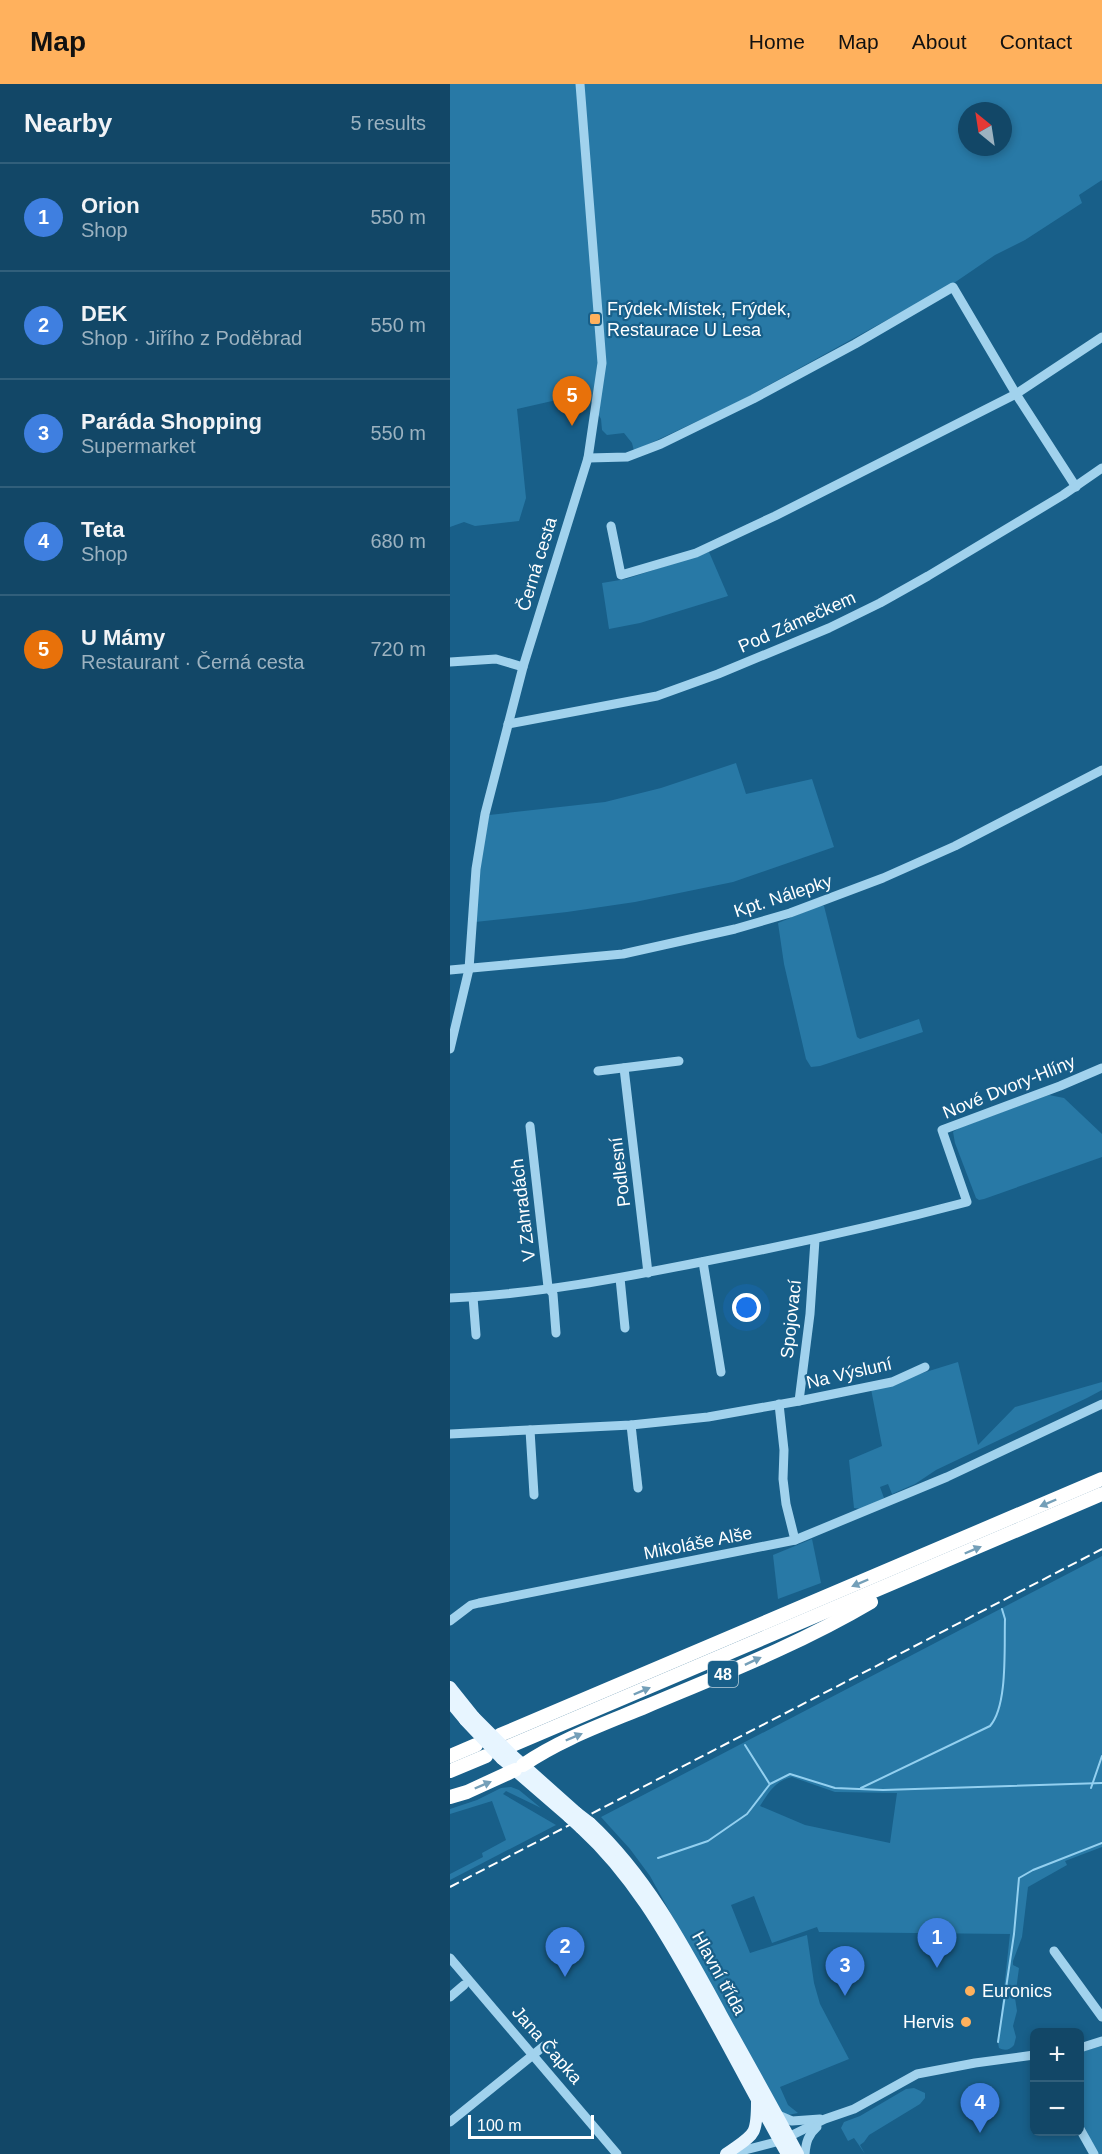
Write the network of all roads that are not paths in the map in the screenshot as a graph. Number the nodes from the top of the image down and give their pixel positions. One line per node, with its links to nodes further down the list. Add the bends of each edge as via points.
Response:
1 (580, 84): 4 (street, Černá cesta, via 602,363)
2 (1102, 337): 3 (street)
3 (1016, 394): 4 (street, via 953,287 835,355 661,444 627,457); 6 (street); 7 (street, via 696,553 621,575)
4 (588, 458): 9 (street, Černá cesta)
5 (1102, 468): 6 (street, Pod Zámečkem)
6 (1076, 487): 10 (street, Pod Zámečkem, via 899,592 829,628 657,696)
7 (610, 526)
8 (450, 662): 9 (street, via 496,659)
9 (523, 667): 10 (street, Černá cesta)
10 (508, 724): 12 (street, Černá cesta, via 485,814 476,869)
11 (1102, 770): 12 (street, Kpt. Nálepky, via 955,846 790,913 623,954)
12 (469, 969): 13 (street, Kpt. Nálepky); 14 (street, Černá cesta)
13 (450, 970)
14 (450, 1049)
15 (679, 1061): 16 (street)
16 (624, 1068): 18 (street); 22 (street, Podlesní)
17 (1102, 1068): 20 (street, Nové Dvory-Hlíny, via 942,1130 967,1202)
18 (597, 1071)
19 (530, 1126): 24 (street, V Zahradách)
20 (815, 1240): 21 (street); 32 (street, Spojovací)
21 (703, 1262): 22 (street); 31 (street)
22 (648, 1273): 23 (street)
23 (620, 1278): 24 (street); 27 (street)
24 (550, 1290): 25 (street); 28 (street, V Zahradách, via 554,1294)
25 (473, 1297): 26 (street); 29 (street)
26 (450, 1298)
27 (625, 1328)
28 (555, 1333)
29 (476, 1335)
30 (925, 1367): 32 (street, Na Výsluní, via 892,1382)
31 (721, 1372)
32 (799, 1401): 33 (street, Na Výsluní)
33 (779, 1404): 35 (street, Na Výsluní); 42 (street, via 783,1479)
34 (1102, 1404): 42 (street, Mikoláše Alše, via 947,1477)
35 (631, 1425): 36 (street, Na Výsluní); 39 (street)
36 (530, 1431): 37 (street, Na Výsluní); 41 (street)
37 (450, 1434)
38 (1102, 1479): 43 (highway, 48, one-way to 43)
39 (638, 1488)
40 (1102, 1494): 43 (highway, 48, one-way to 40)
41 (534, 1495)
42 (795, 1540): 44 (street, Mikoláše Alše, via 479,1603)
43 (917, 1567): 48 (highway, 48, one-way to 48, via 721,1642); 50 (highway, 48, one-way to 43); 53 (highway, 48, one-way to 43, via 557,1744 800,1639 862,1607)
44 (450, 1621)
45 (450, 1687): 47 (main road)
46 (450, 1702): 47 (main road)
47 (469, 1718): 50 (main road, bridge)
48 (500, 1735)
49 (476, 1745): 51 (highway)
50 (508, 1753): 53 (main road)
51 (450, 1756)
52 (486, 1756): 54 (highway)
53 (519, 1767): 55 (highway, 48, one-way to 53); 56 (main road, bridge)
54 (450, 1771)
55 (450, 1797)
56 (585, 1825): 67 (main road, Hlavní třída, via 641,1895); 68 (main road, Hlavní třída, via 621,1855 649,1890)
57 (1054, 1951): 61 (street)
58 (450, 1958): 65 (street, Jana Čapka)
59 (464, 1985): 60 (street)
60 (450, 1997)
61 (1102, 2017)
62 (1102, 2041): 64 (street)
63 (543, 2046): 65 (street)
64 (1084, 2047)
65 (535, 2055): 70 (street); 73 (street, Jana Čapka)
66 (1030, 2056): 69 (street, via 916,2074 855,2109)
67 (757, 2101): 72 (main road, Hlavní třída); 74 (main road, via 757,2126 750,2137)
68 (778, 2115): 69 (street, via 792,2121); 72 (main road, Hlavní třída)
69 (825, 2119): 72 (street); 77 (street, via 810,2133)
70 (450, 2122)
71 (1084, 2136): 78 (street)
72 (784, 2139): 74 (street); 75 (main road, Hlavní třída); 76 (main road, Hlavní třída)
73 (617, 2154)
74 (727, 2154)
75 (787, 2154)
76 (798, 2154)
77 (805, 2154)
78 (1094, 2154)

